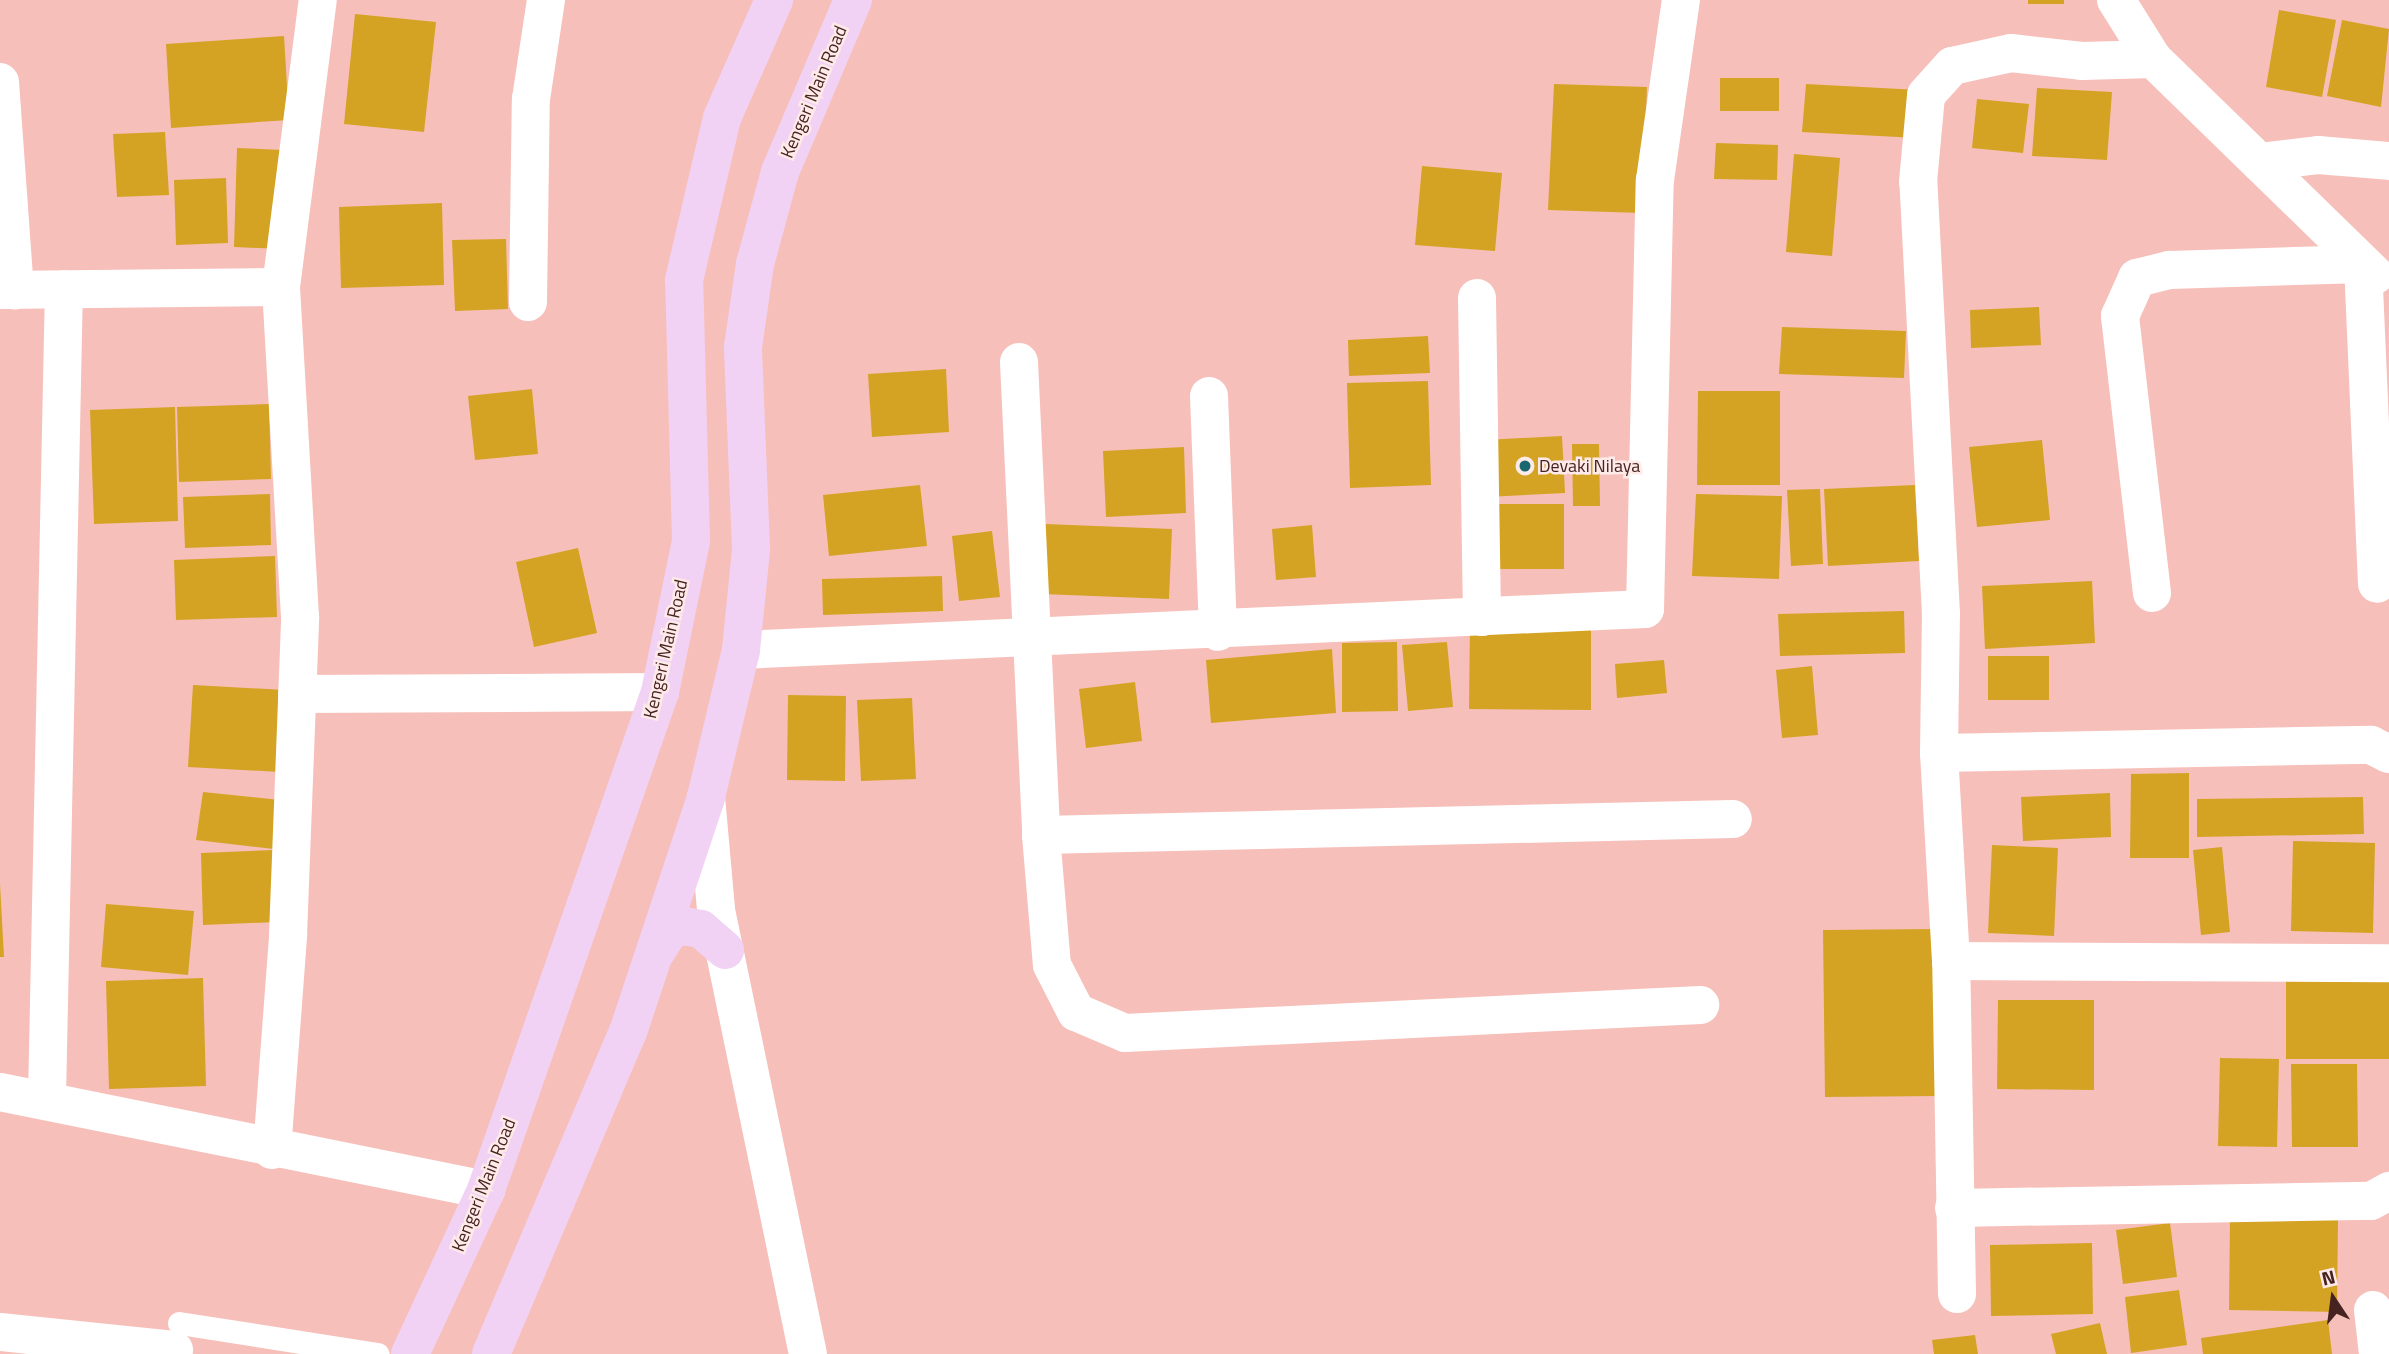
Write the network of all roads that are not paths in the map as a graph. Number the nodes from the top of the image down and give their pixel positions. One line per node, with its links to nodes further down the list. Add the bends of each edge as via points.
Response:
1 (318, 0): 12 (street)
2 (546, 0): 16 (street, via 531,99)
3 (774, 0): 25 (main road, Kengeri Main Road, via 722,118 684,280 691,541)
4 (853, 0): 24 (main road, Kengeri Main Road, via 780,172 755,264 743,347 751,549)
5 (1681, 0): 21 (street, via 1655,180 1645,610)
6 (2116, 0): 7 (street)
7 (2153, 59): 9 (street); 27 (street, via 2082,61 2011,53 1952,66 1926,95 1918,182 1941,614)
8 (0, 82): 14 (street)
9 (2259, 162): 10 (street, via 2318,155); 11 (street)
10 (2389, 162)
11 (2376, 277): 19 (street); 20 (street, via 2170,270 2137,278 2120,316)
12 (282, 287): 13 (street); 26 (street, via 300,617)
13 (64, 289): 14 (street); 38 (street)
14 (8, 290)
15 (1477, 298): 21 (street)
16 (528, 302)
17 (1019, 362): 23 (street)
18 (1209, 396): 22 (street)
19 (2377, 584)
20 (2152, 593)
21 (1482, 617): 22 (street)
22 (1218, 632): 23 (street)
23 (1028, 638): 24 (street); 31 (street)
24 (741, 650): 29 (main road, Kengeri Main Road)
25 (660, 692): 26 (street); 40 (main road, Kengeri Main Road)
26 (297, 694): 39 (street, via 288,935)
27 (1939, 753): 28 (street, via 2371,745); 34 (street)
28 (2389, 754)
29 (706, 797): 32 (street); 33 (main road, Kengeri Main Road)
30 (1733, 820): 31 (street)
31 (1041, 835): 36 (street, via 1052,965 1076,1012 1125,1033)
32 (724, 950): 33 (main road, via 701,929 684,926 670,930); 50 (street)
33 (656, 952): 49 (main road, Kengeri Main Road, via 628,1032)
34 (1951, 961): 35 (street); 42 (street)
35 (2389, 963)
36 (1700, 1005)
37 (0, 1092): 38 (street)
38 (47, 1098): 39 (street)
39 (272, 1150): 40 (street)
40 (486, 1190): 48 (main road, Kengeri Main Road)
41 (2389, 1191): 42 (street, via 2371,1201)
42 (1954, 1208): 43 (street)
43 (1957, 1294)
44 (2373, 1310): 51 (street)
45 (0, 1332): 46 (street)
46 (176, 1336): 47 (lane)
47 (378, 1354)
48 (410, 1354)
49 (491, 1354)
50 (808, 1354)
51 (2378, 1354)

